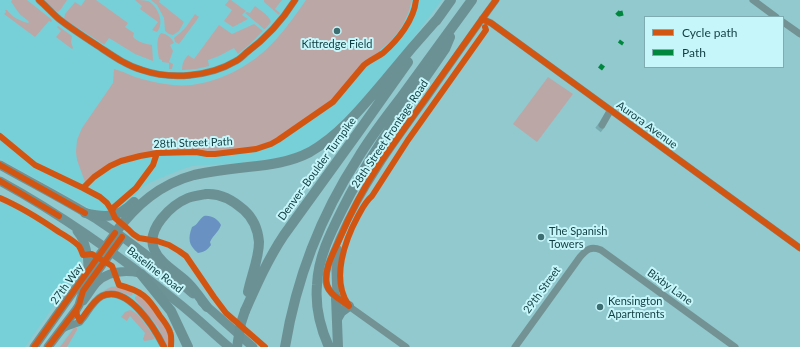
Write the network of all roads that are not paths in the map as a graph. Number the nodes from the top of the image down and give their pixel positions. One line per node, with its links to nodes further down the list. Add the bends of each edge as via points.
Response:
1 (39, 0): 2 (street, via 70,27 122,62 142,70 179,76 198,74 236,61 272,30)
2 (295, 0)
3 (451, 0): 7 (highway)
4 (472, 0): 11 (highway)
5 (496, 0): 9 (street, 28th Street Frontage Road)
6 (753, 0): 8 (street)
7 (439, 16): 16 (highway, via 363,106 321,144 291,160); 30 (highway, Denver–Boulder Turnpike, via 280,240)
8 (775, 16)
9 (482, 18): 13 (street, Aurora Avenue); 26 (street, 28th Street Frontage Road, via 375,170 352,212 339,239 335,270)
10 (784, 23): 12 (street)
11 (454, 26): 41 (highway, via 357,158 336,196 310,253); 42 (highway, via 445,49 366,166 329,237 319,267 317,302 319,318)
12 (800, 34)
13 (610, 111): 14 (street); 22 (street, Aurora Avenue)
14 (602, 125)
15 (0, 165): 18 (main road, Baseline Road)
16 (218, 171): 18 (highway, via 183,172 174,175 140,195 120,213 108,216); 20 (highway, via 175,182 144,200 124,221)
17 (0, 181): 19 (main road, Baseline Road)
18 (85, 213): 20 (main road, Baseline Road)
19 (72, 224): 23 (main road, Baseline Road); 24 (main road, via 84,241)
20 (118, 235): 23 (main road, 27th Way); 29 (main road, Baseline Road, via 162,268)
21 (590, 248): 45 (street, 29th Street, via 580,257); 46 (street, Bixby Lane, via 601,250)
22 (800, 248)
23 (108, 249): 24 (main road, 27th Way); 25 (main road, Baseline Road); 28 (main road, 27th Way, via 83,290)
24 (88, 271): 35 (main road, 27th Way)
25 (141, 274): 28 (main road, via 123,271 111,274 97,283); 37 (highway, via 171,311); 38 (main road, Baseline Road)
26 (336, 296): 27 (street); 31 (highway)
27 (349, 306): 31 (highway); 44 (street)
28 (78, 307): 32 (street, via 77,315); 33 (main road, 27th Way)
29 (207, 307): 30 (highway, via 192,287 158,256 152,240 159,223 174,207 188,198 207,194 229,199 248,214 255,224 259,243 258,254); 40 (main road, Baseline Road)
30 (245, 311): 39 (highway, Denver–Boulder Turnpike, bridge)
31 (337, 318): 43 (highway)
32 (80, 322): 33 (street); 36 (street, via 102,296 117,295 128,299 137,308)
33 (63, 329): 34 (main road, 27th Way)
34 (50, 346)
35 (34, 347)
36 (164, 347)
37 (188, 347)
38 (229, 347)
39 (237, 347)
40 (253, 347)
41 (285, 347)
42 (329, 347)
43 (338, 347)
44 (406, 347)
45 (515, 347)
46 (735, 347)

